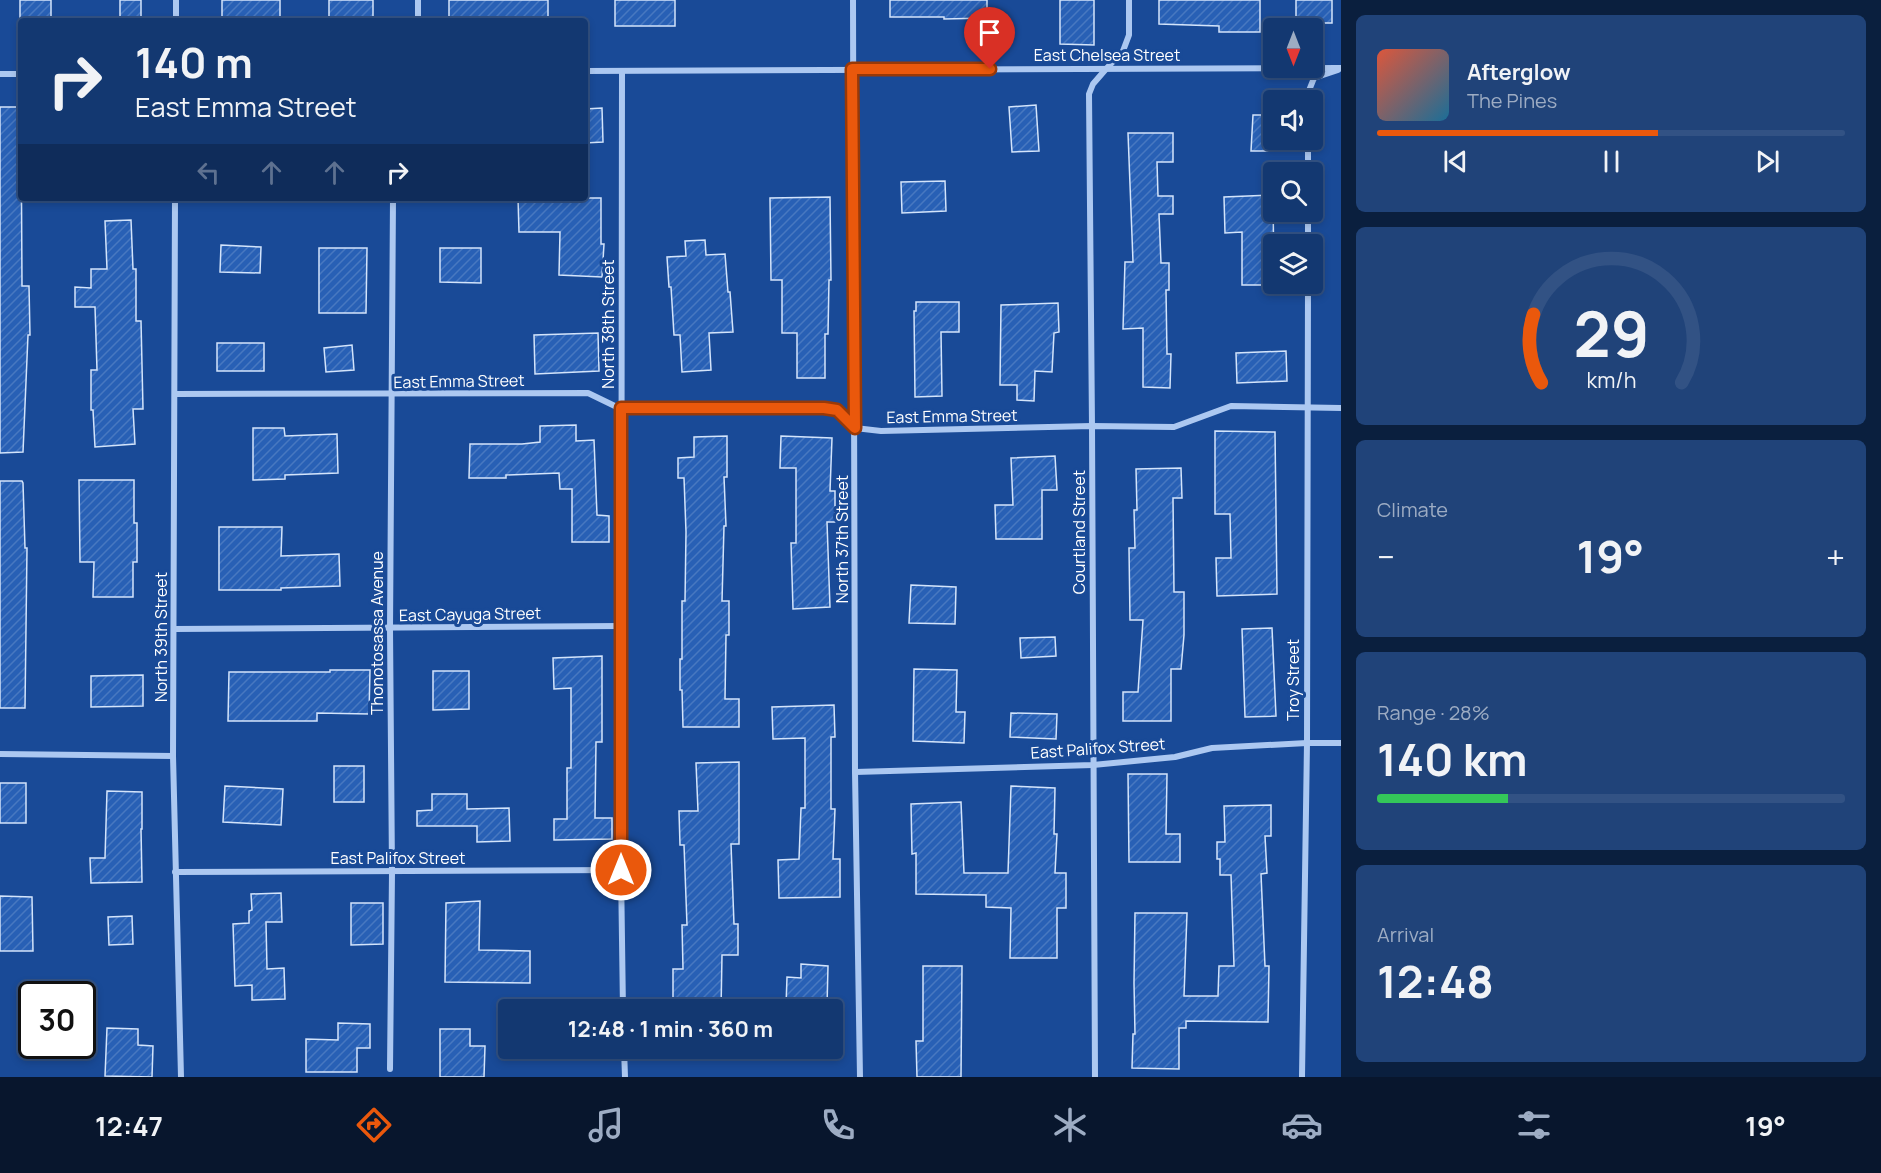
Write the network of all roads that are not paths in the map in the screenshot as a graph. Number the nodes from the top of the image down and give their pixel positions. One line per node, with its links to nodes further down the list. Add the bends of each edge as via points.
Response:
1 (176, 0): 5 (street)
2 (418, 0): 6 (street)
3 (853, 0): 7 (street, North 37th Street)
4 (1129, 0): 8 (street, Courtland Street, via 1129,35 1123,51)
5 (176, 18)
6 (418, 18)
7 (852, 69): 8 (street, East Chelsea Street); 10 (street, East Chelsea Street); 24 (street, North 37th Street)
8 (1106, 69): 9 (street, East Chelsea Street); 23 (street, Courtland Street, via 1089,94)
9 (1341, 69): 14 (street, via 1314,78)
10 (622, 70): 11 (street, East Chelsea Street); 20 (street, North 38th Street)
11 (588, 71)
12 (0, 74): 13 (street)
13 (18, 74)
14 (1309, 90)
15 (176, 201): 18 (street, North 39th Street)
16 (393, 201): 19 (street, Thonotosassa Avenue)
17 (1308, 294): 21 (street, Troy Street)
18 (175, 394): 19 (street, East Emma Street); 26 (street, North 39th Street)
19 (391, 395): 20 (street, East Emma Street, via 588,393); 27 (street, Thonotosassa Avenue)
20 (621, 408): 24 (street, East Emma Street, via 824,408 837,410); 25 (street, North 38th Street)
21 (1308, 408): 22 (street, East Emma Street); 23 (street, East Emma Street, via 1231,406 1174,427); 28 (street, Troy Street)
22 (1341, 408)
23 (1092, 426): 24 (street, East Emma Street, via 881,431); 32 (street, Courtland Street)
24 (855, 428): 33 (street, North 37th Street)
25 (621, 626): 27 (street, East Cayuga Street); 34 (street, North 38th Street)
26 (174, 629): 27 (street, East Cayuga Street); 31 (street, North 39th Street)
27 (390, 629): 36 (street, Thonotosassa Avenue)
28 (1307, 743): 29 (street, East Palifox Street); 32 (street, East Palifox Street, via 1212,748 1175,757); 44 (street, Troy Street)
29 (1341, 743)
30 (0, 754): 31 (street)
31 (173, 756): 35 (street, North 39th Street)
32 (1093, 765): 33 (street, East Palifox Street); 43 (street, Courtland Street)
33 (855, 772): 42 (street, North 37th Street)
34 (621, 870): 36 (street, East Palifox Street); 37 (street, North 38th Street)
35 (175, 872): 36 (street, East Palifox Street); 40 (street, North 39th Street)
36 (392, 872): 39 (street, Thonotosassa Avenue)
37 (623, 999)
38 (624, 1059): 41 (street)
39 (390, 1069)
40 (181, 1077)
41 (625, 1077)
42 (860, 1077)
43 (1095, 1077)
44 (1302, 1077)

